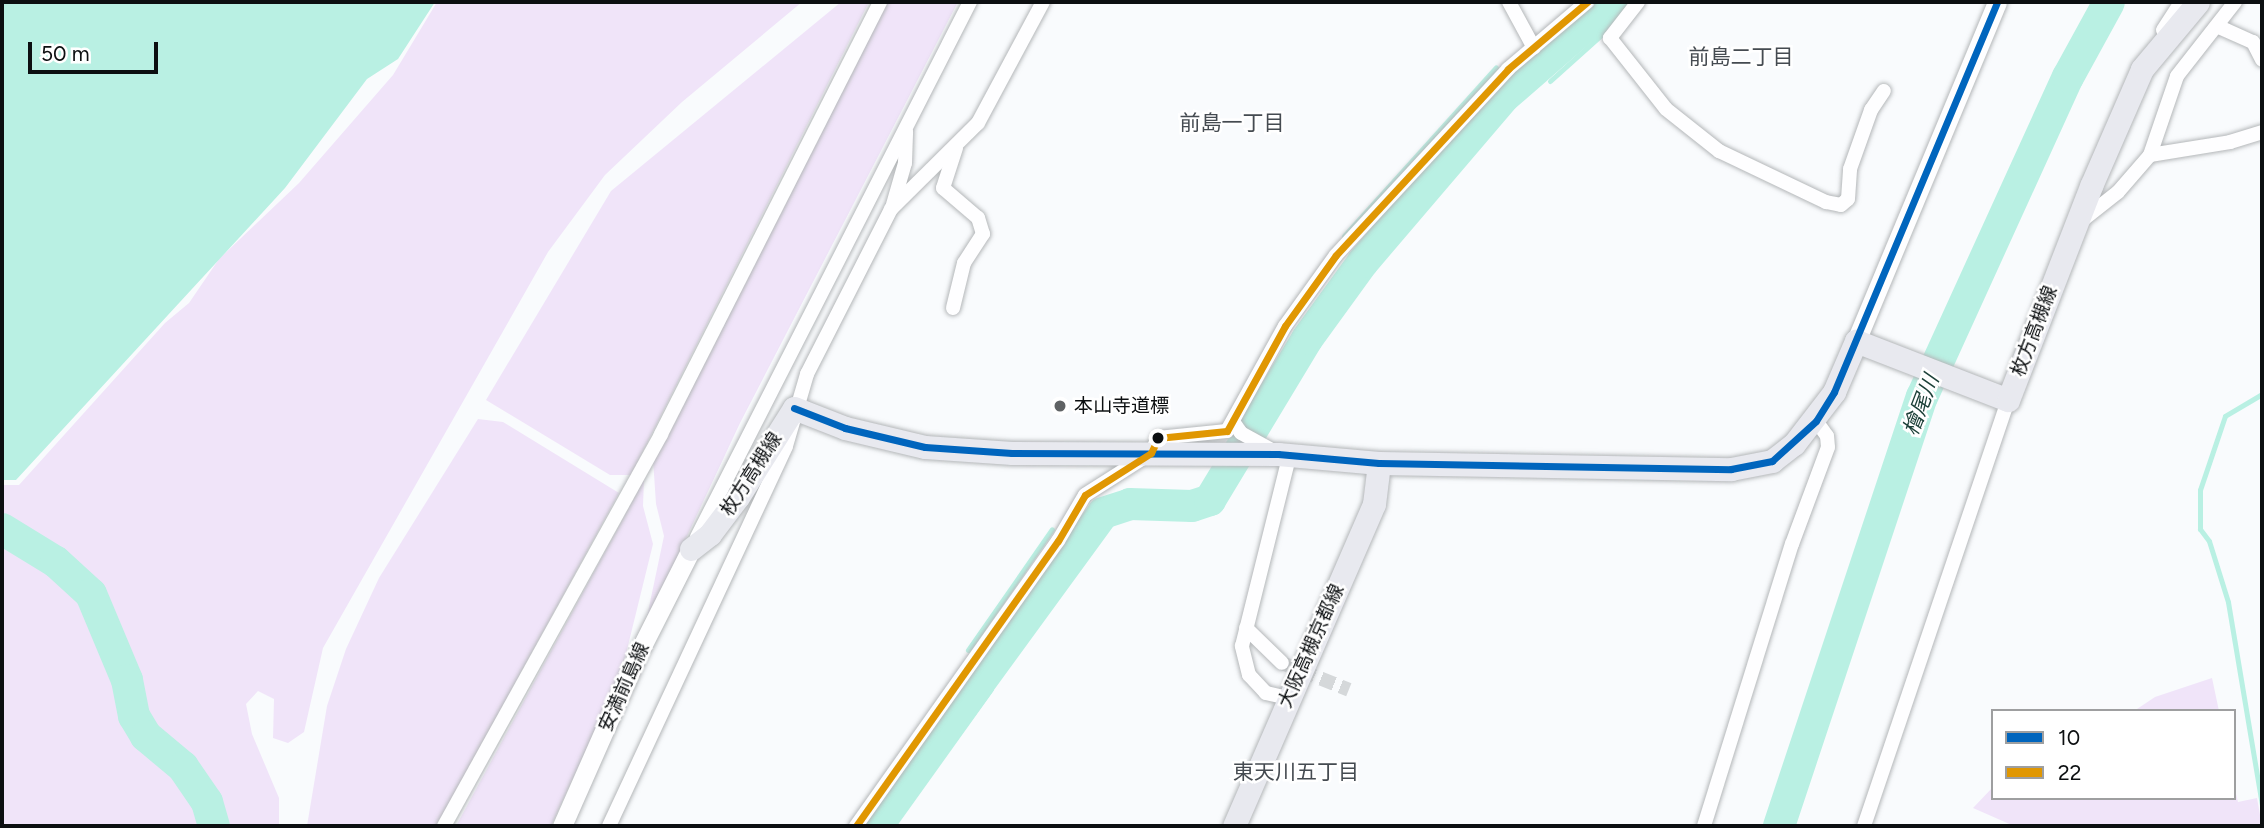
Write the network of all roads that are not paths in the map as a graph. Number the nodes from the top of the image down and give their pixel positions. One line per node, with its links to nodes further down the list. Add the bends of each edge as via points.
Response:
1 (880, 2): 35 (street, via 661,434)
2 (970, 2): 16 (street)
3 (1043, 2): 18 (street, via 992,103)
4 (1510, 2): 12 (street)
5 (1587, 2): 12 (street)
6 (1997, 2): 23 (street)
7 (2180, 2): 14 (street)
8 (2198, 2): 14 (main road, 枚方高槻線)
9 (2235, 2): 11 (street)
10 (1633, 3): 15 (street, via 1609,38 1666,109 1719,151 1826,202 1841,205 1848,199 1850,169 1871,110)
11 (2219, 27): 13 (street, via 2253,43); 19 (street, via 2177,76)
12 (1534, 48): 27 (street, via 1508,69 1336,255 1285,326)
13 (2262, 60)
14 (2142, 69): 21 (main road, 枚方高槻線)
15 (1884, 91)
16 (906, 127): 20 (street, via 905,163); 31 (street)
17 (2262, 132): 19 (street)
18 (957, 143): 20 (street); 22 (street, via 943,188 978,218 983,234 964,263)
19 (2150, 155): 21 (street, via 2118,192)
20 (891, 209): 25 (street)
21 (2075, 226): 24 (main road, 枚方高槻線)
22 (953, 308)
23 (1856, 341): 24 (main road, 枚方高槻線); 26 (main road, via 1834,392)
24 (2008, 400): 41 (street)
25 (793, 408): 28 (main road, via 845,428 925,447); 31 (main road, 枚方高槻線, via 738,498); 37 (street, via 786,446)
26 (1815, 421): 30 (main road, via 1772,460 1731,469); 40 (street, via 1827,436 1828,447 1792,544)
27 (1234, 423): 28 (street, via 1214,435 1165,435); 29 (street, via 1241,433)
28 (1151, 453): 29 (main road); 38 (street, via 1085,495 1058,541)
29 (1284, 454): 30 (main road); 32 (street)
30 (1379, 463): 34 (main road, 大阪高槻京都線, via 1374,504)
31 (691, 550): 36 (street, 安満前島線, via 637,656)
32 (1246, 628): 33 (street); 34 (street, via 1242,646 1249,675 1266,693)
33 (1282, 663)
34 (1288, 698): 39 (main road, 大阪高槻京都線)
35 (444, 826)
36 (562, 826)
37 (609, 826)
38 (856, 826)
39 (1234, 826)
40 (1704, 826)
41 (1864, 826)

